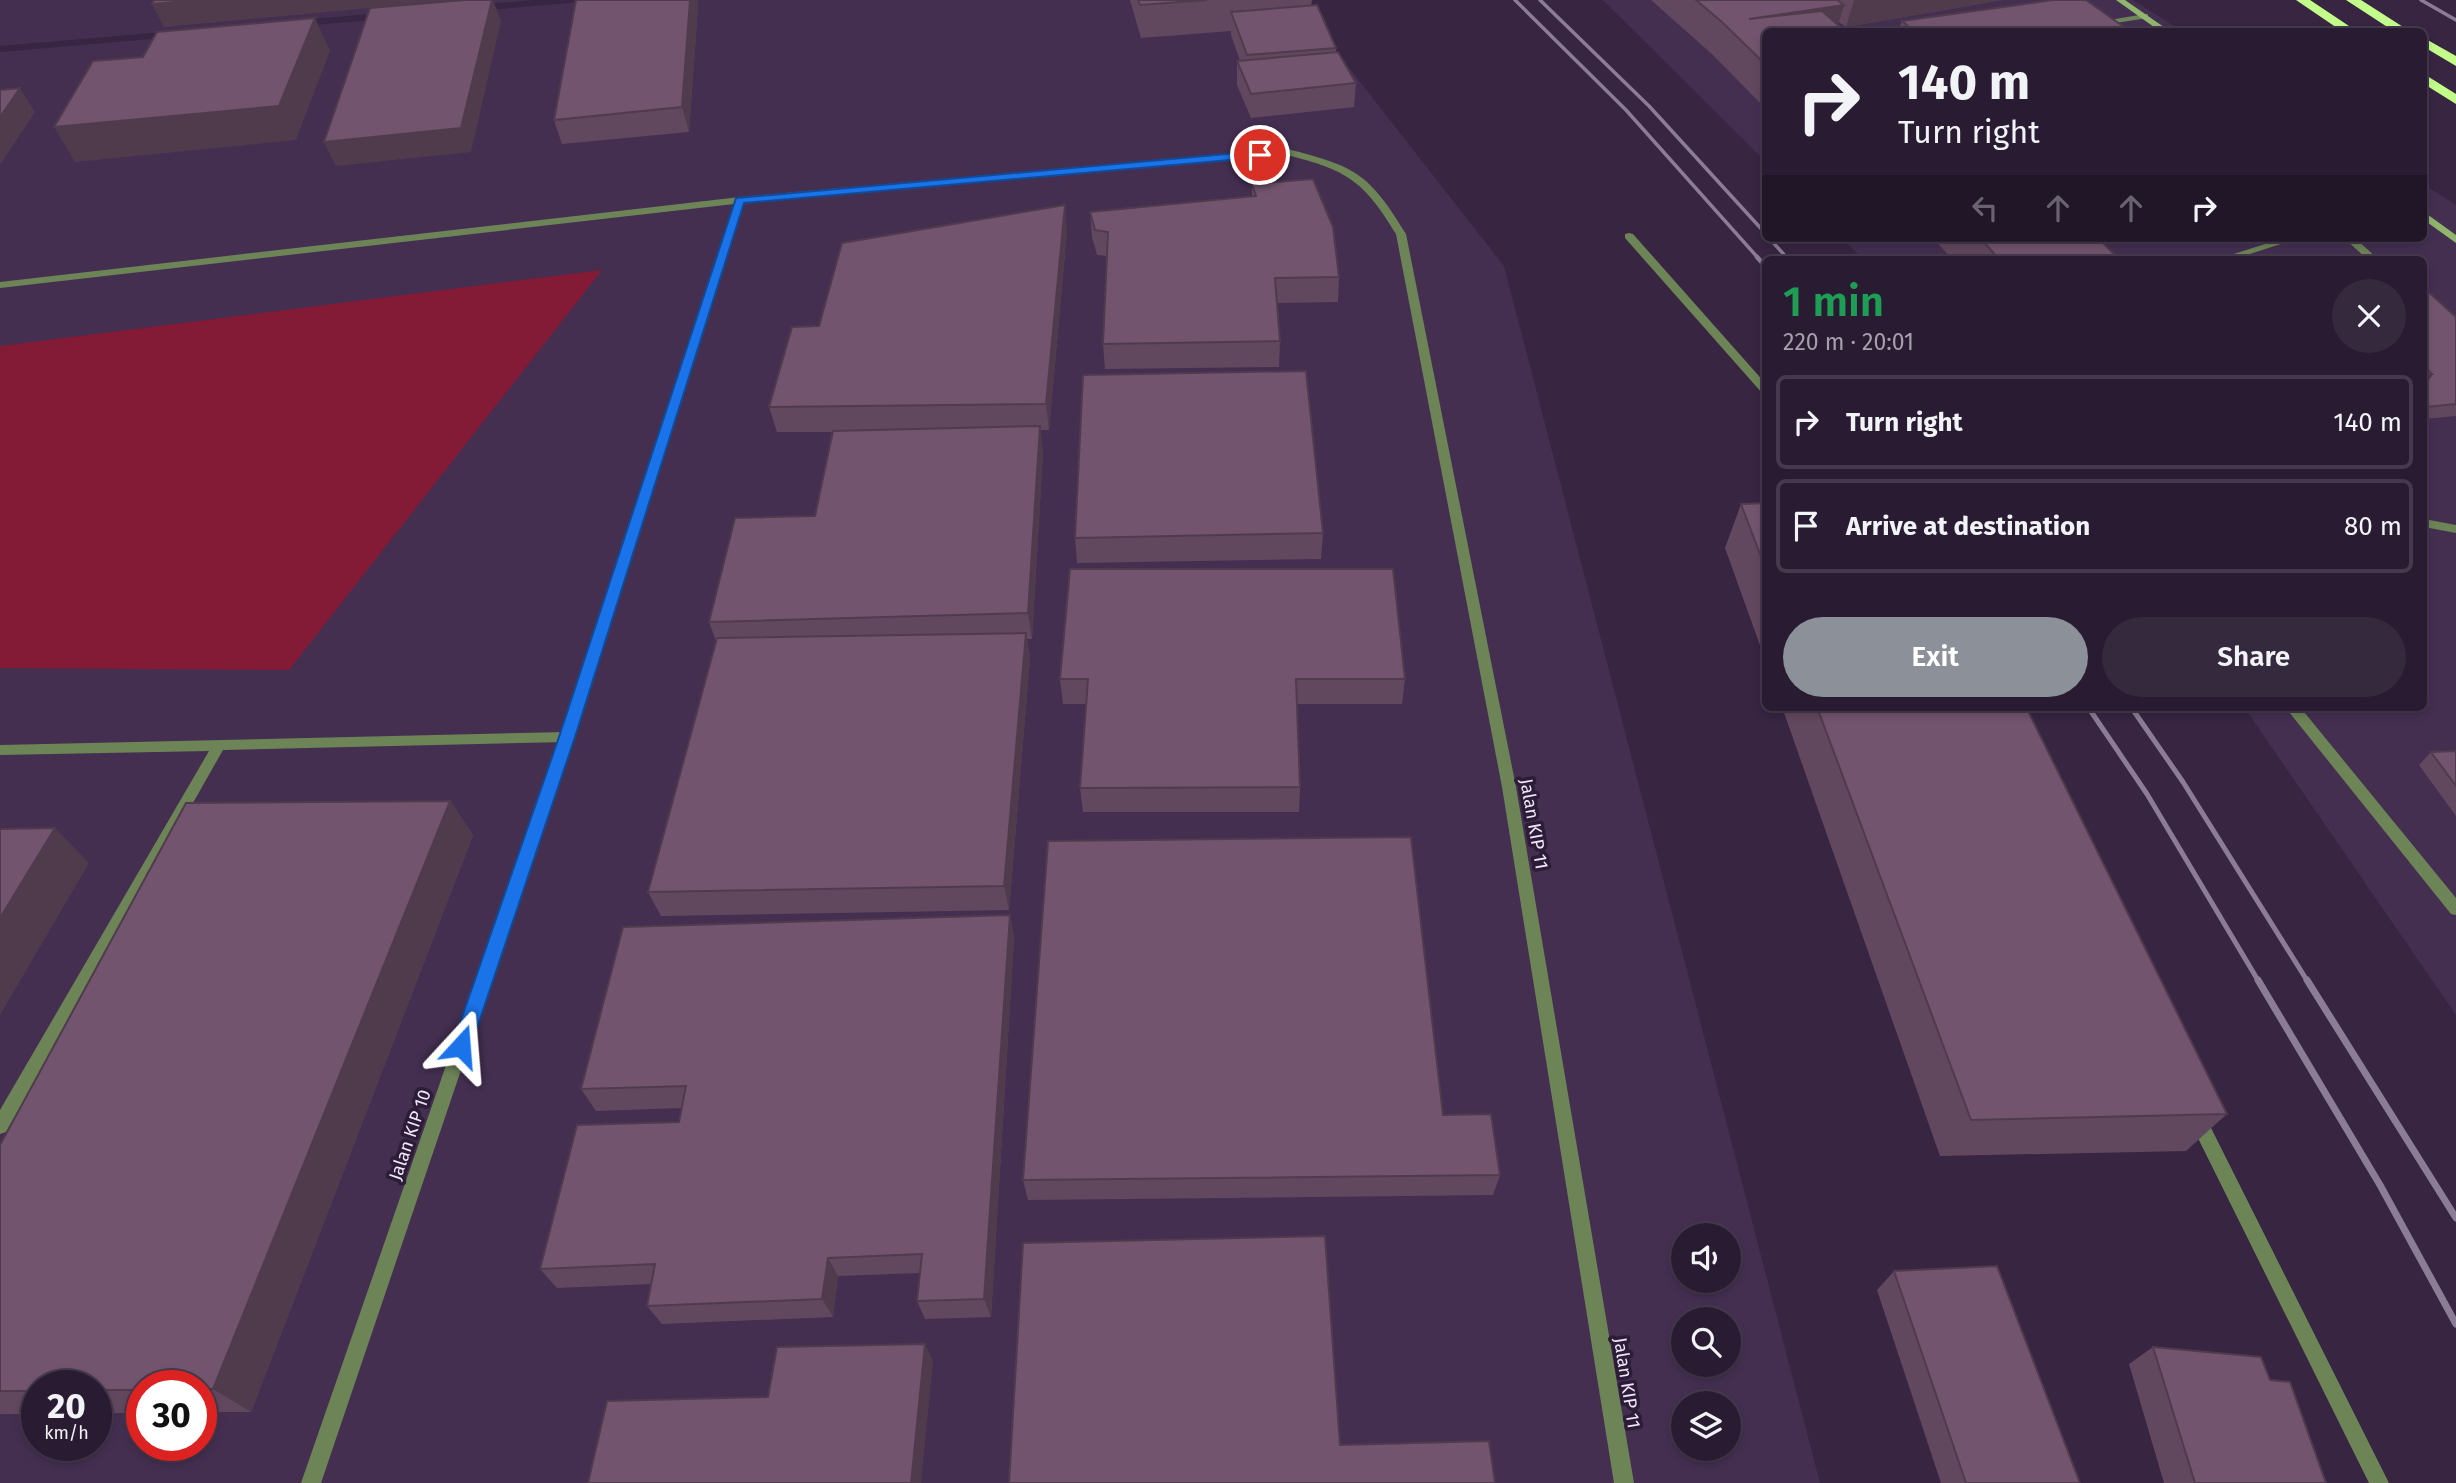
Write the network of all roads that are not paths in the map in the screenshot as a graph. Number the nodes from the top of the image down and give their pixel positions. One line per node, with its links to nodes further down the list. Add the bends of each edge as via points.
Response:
1 (2120, 0): 4 (street)
2 (2352, 0): 9 (highway)
3 (2305, 2): 7 (highway); 8 (highway)
4 (2145, 16): 5 (street); 6 (street)
5 (2092, 23)
6 (2162, 28)
7 (2322, 28)
8 (2345, 28)
9 (2398, 28)
10 (2427, 45): 11 (highway)
11 (2456, 61)
12 (2427, 80): 13 (highway)
13 (2456, 100)
14 (740, 200): 22 (street); 27 (street, Jalan KIP 10); 34 (street, Jalan KIP 11, via 1287,152 1339,164 1367,183 1401,234 1509,787)
15 (2427, 217): 17 (street)
16 (1629, 236): 23 (street)
17 (2456, 240)
18 (2281, 242): 20 (street)
19 (2353, 242): 21 (street)
20 (2233, 256)
21 (2369, 256)
22 (0, 285)
23 (1762, 386)
24 (2427, 524): 25 (street)
25 (2455, 529)
26 (2295, 711): 30 (street)
27 (567, 737): 28 (street); 33 (street, Jalan KIP 10)
28 (219, 745): 29 (street); 32 (street)
29 (0, 750)
30 (2456, 909)
31 (2190, 1104): 35 (street)
32 (0, 1126)
33 (311, 1483)
34 (1623, 1483)
35 (2379, 1483)

